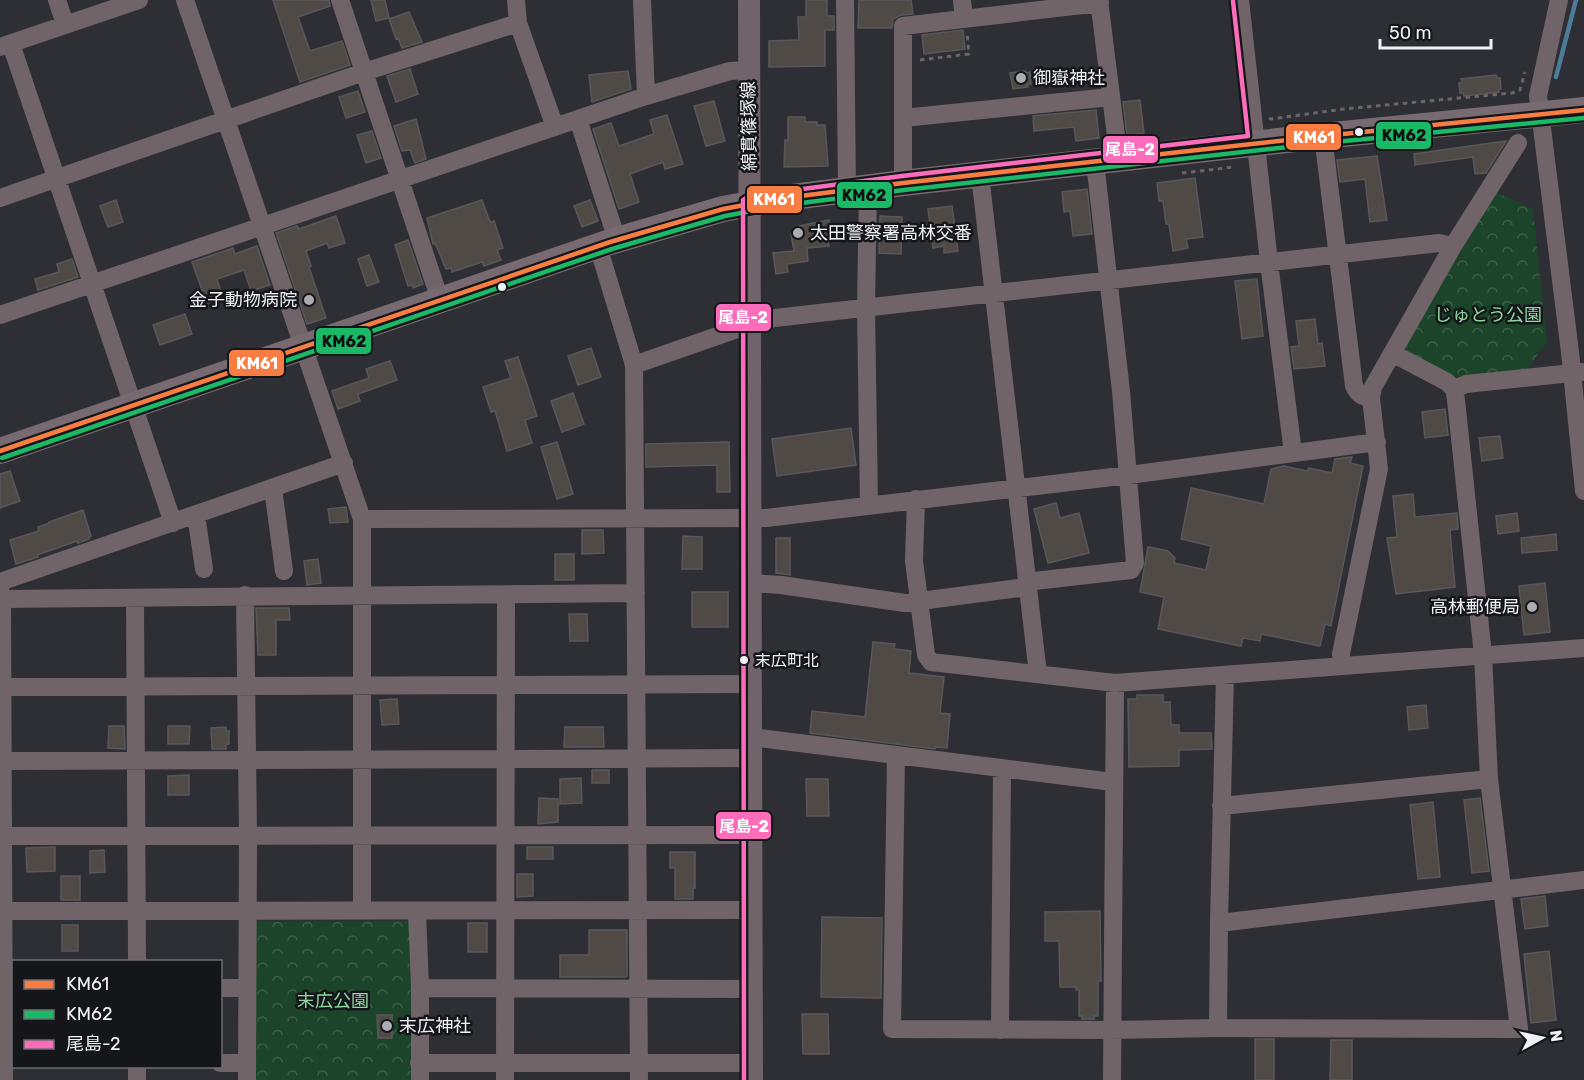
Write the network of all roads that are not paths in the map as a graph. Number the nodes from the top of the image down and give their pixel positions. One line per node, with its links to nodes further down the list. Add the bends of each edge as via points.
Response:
1 (57, 0): 15 (street)
2 (139, 0): 15 (street)
3 (185, 0): 25 (street)
4 (340, 0): 18 (street)
5 (516, 0): 14 (street)
6 (642, 0): 19 (street)
7 (749, 0): 17 (main road, 綿貫篠塚線)
8 (845, 0): 35 (street)
9 (962, 0): 13 (street)
10 (1240, 0): 28 (street)
11 (1558, 0): 22 (street, via 1538,96)
12 (1100, 2): 13 (street); 20 (street)
13 (964, 19): 23 (street, via 903,26)
14 (518, 23): 18 (street); 26 (street)
15 (65, 24): 16 (street)
16 (5, 45): 33 (street)
17 (749, 70): 19 (street, via 730,71); 37 (main road, 綿貫篠塚線)
18 (364, 72): 25 (street); 32 (street)
19 (646, 96): 24 (street)
20 (1112, 97): 23 (street); 30 (street)
21 (1584, 110): 22 (highway)
22 (1540, 116): 27 (highway); 53 (street)
23 (903, 118): 34 (street)
24 (578, 119): 26 (street); 39 (street)
25 (226, 121): 33 (street); 38 (street)
26 (555, 127): 32 (street)
27 (1323, 136): 28 (highway); 41 (street)
28 (1256, 143): 30 (highway); 42 (street)
29 (1518, 143): 40 (street)
30 (1107, 161): 31 (highway); 43 (street)
31 (980, 175): 34 (highway); 45 (street)
32 (400, 179): 38 (street); 46 (street)
33 (57, 180): 36 (street); 44 (street)
34 (903, 183): 35 (highway)
35 (857, 189): 37 (highway); 47 (street)
36 (0, 198)
37 (750, 203): 39 (highway); 49 (main road, 綿貫篠塚線)
38 (262, 226): 44 (street); 50 (street)
39 (608, 243): 46 (highway); 52 (street)
40 (1453, 246): 41 (street, via 1439,243); 51 (street)
41 (1339, 254): 42 (street); 55 (street, via 1354,386 1364,398)
42 (1269, 262): 43 (street); 59 (street)
43 (1109, 280): 45 (street); 61 (street)
44 (92, 283): 48 (street); 56 (street)
45 (995, 294): 47 (street); 63 (street)
46 (440, 300): 50 (highway)
47 (866, 308): 49 (street); 66 (street)
48 (0, 315)
49 (751, 324): 52 (street); 69 (main road, 綿貫篠塚線)
50 (303, 348): 56 (highway); 60 (street)
51 (1392, 353): 54 (street); 55 (street)
52 (634, 365): 68 (street)
53 (1578, 373): 54 (street, via 1466,384); 64 (street)
54 (1454, 389): 84 (street)
55 (1371, 398): 57 (street)
56 (133, 404): 58 (highway); 71 (street)
57 (1377, 442): 59 (street); 85 (street, via 1379,469 1341,654)
58 (0, 451)
59 (1293, 453): 61 (street)
60 (344, 463): 62 (street); 70 (street)
61 (1129, 475): 63 (street); 75 (street, via 1135,563 1131,570)
62 (273, 488): 67 (street); 73 (street)
63 (1017, 488): 65 (street); 75 (street)
64 (1584, 492)
65 (916, 499): 66 (street); 82 (street, via 914,561)
66 (868, 505): 69 (street)
67 (196, 515): 71 (street); 72 (street)
68 (636, 517): 69 (street); 70 (street); 77 (street)
69 (750, 518): 74 (main road, 綿貫篠塚線)
70 (362, 519): 79 (street)
71 (173, 523): 76 (street)
72 (204, 569)
73 (284, 571)
74 (750, 583): 82 (street); 90 (main road, 綿貫篠塚線)
75 (1027, 584): 82 (street); 86 (street)
76 (1, 590): 81 (street); 95 (street)
77 (636, 593): 80 (street); 89 (street)
78 (245, 595): 79 (street); 81 (street); 93 (street)
79 (362, 596): 80 (street); 94 (street)
80 (506, 596): 91 (street)
81 (135, 598): 92 (street)
82 (918, 603): 86 (street, via 926,655 931,662)
83 (1584, 648): 84 (street)
84 (1484, 655): 85 (street); 105 (street)
85 (1342, 665): 87 (street)
86 (1038, 674): 88 (street)
87 (1225, 675): 88 (street); 107 (street)
88 (1115, 683): 106 (street)
89 (637, 684): 90 (street); 91 (street); 99 (street)
90 (751, 684): 96 (main road, 綿貫篠塚線)
91 (506, 685): 94 (street); 100 (street)
92 (137, 686): 93 (street); 95 (street); 101 (street)
93 (246, 686): 94 (street); 103 (street)
94 (362, 686): 102 (street)
95 (1, 687): 97 (street)
96 (752, 747): 98 (street); 99 (street); 112 (main road, 綿貫篠塚線)
97 (2, 753): 101 (street); 113 (street)
98 (896, 755): 104 (street); 135 (street, via 892,1029)
99 (638, 758): 100 (street); 111 (street)
100 (506, 759): 102 (street); 110 (street)
101 (135, 760): 103 (street); 114 (street)
102 (362, 760): 103 (street); 109 (street)
103 (247, 761): 108 (street)
104 (1002, 768): 106 (street); 135 (street)
105 (1489, 779): 107 (street); 116 (street)
106 (1113, 782): 136 (street)
107 (1221, 806): 125 (street)
108 (248, 835): 109 (street); 114 (street); 119 (street)
109 (362, 835): 110 (street); 120 (street)
110 (505, 835): 111 (street); 123 (street)
111 (638, 835): 112 (street); 124 (street)
112 (751, 835): 117 (main road, 綿貫篠塚線)
113 (4, 836): 114 (street); 118 (street)
114 (136, 836): 122 (street)
115 (1584, 880): 116 (street)
116 (1502, 890): 125 (street); 134 (street, via 1519,1029)
117 (752, 910): 124 (street); 132 (main road, 綿貫篠塚線)
118 (2, 911): 122 (street); 133 (street)
119 (247, 911): 120 (street); 122 (street); 128 (street)
120 (362, 911): 121 (street)
121 (417, 911): 123 (street); 129 (street)
122 (136, 912): 126 (street)
123 (504, 912): 124 (street); 130 (street)
124 (638, 912): 131 (street)
125 (1219, 923): 134 (street)
126 (136, 960)
127 (222, 988): 128 (street)
128 (247, 988): 141 (street)
129 (420, 988): 130 (street); 139 (street)
130 (505, 988): 131 (street); 142 (street)
131 (639, 989): 132 (street); 140 (street)
132 (752, 989): 143 (main road, 綿貫篠塚線)
133 (6, 990): 138 (street)
134 (1218, 1028): 136 (street)
135 (1000, 1030): 136 (street)
136 (1111, 1030): 144 (street)
137 (222, 1065): 141 (street)
138 (6, 1068)
139 (419, 1071): 142 (street)
140 (639, 1071): 142 (street); 143 (street)
141 (247, 1072)
142 (505, 1072)
143 (752, 1072)
144 (1112, 1080)

